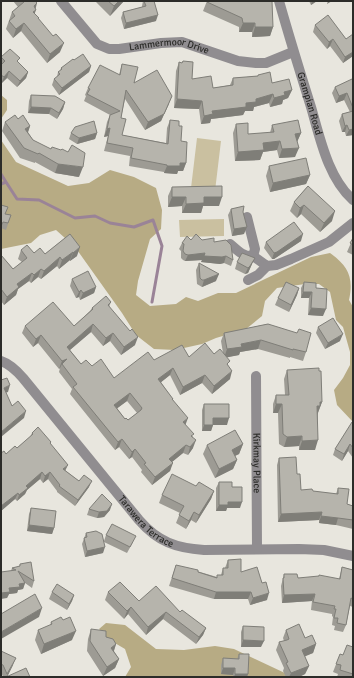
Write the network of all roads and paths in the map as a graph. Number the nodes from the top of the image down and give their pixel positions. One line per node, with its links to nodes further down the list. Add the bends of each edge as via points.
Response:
1 (61, 1): 3 (street, Lammermoor Drive, via 97,44 109,49 182,42 238,61 256,63 266,63)
2 (280, 1): 3 (street, Grampian Road)
3 (294, 52): 4 (street, Grampian Road, via 328,161 338,184)
4 (353, 200)
5 (247, 217): 8 (street, via 255,249)
6 (353, 223): 9 (street, via 328,242 276,265)
7 (230, 244): 8 (street, via 241,254)
8 (253, 256): 9 (street)
9 (267, 266): 10 (street)
10 (248, 280)
11 (1, 361): 13 (street, Tarawera Terrace, via 17,371 152,533 170,544 192,549)
12 (256, 376): 13 (street, Kirkmay Place)
13 (257, 549): 14 (street, Tarawera Terrace, via 324,550)
14 (353, 556)

